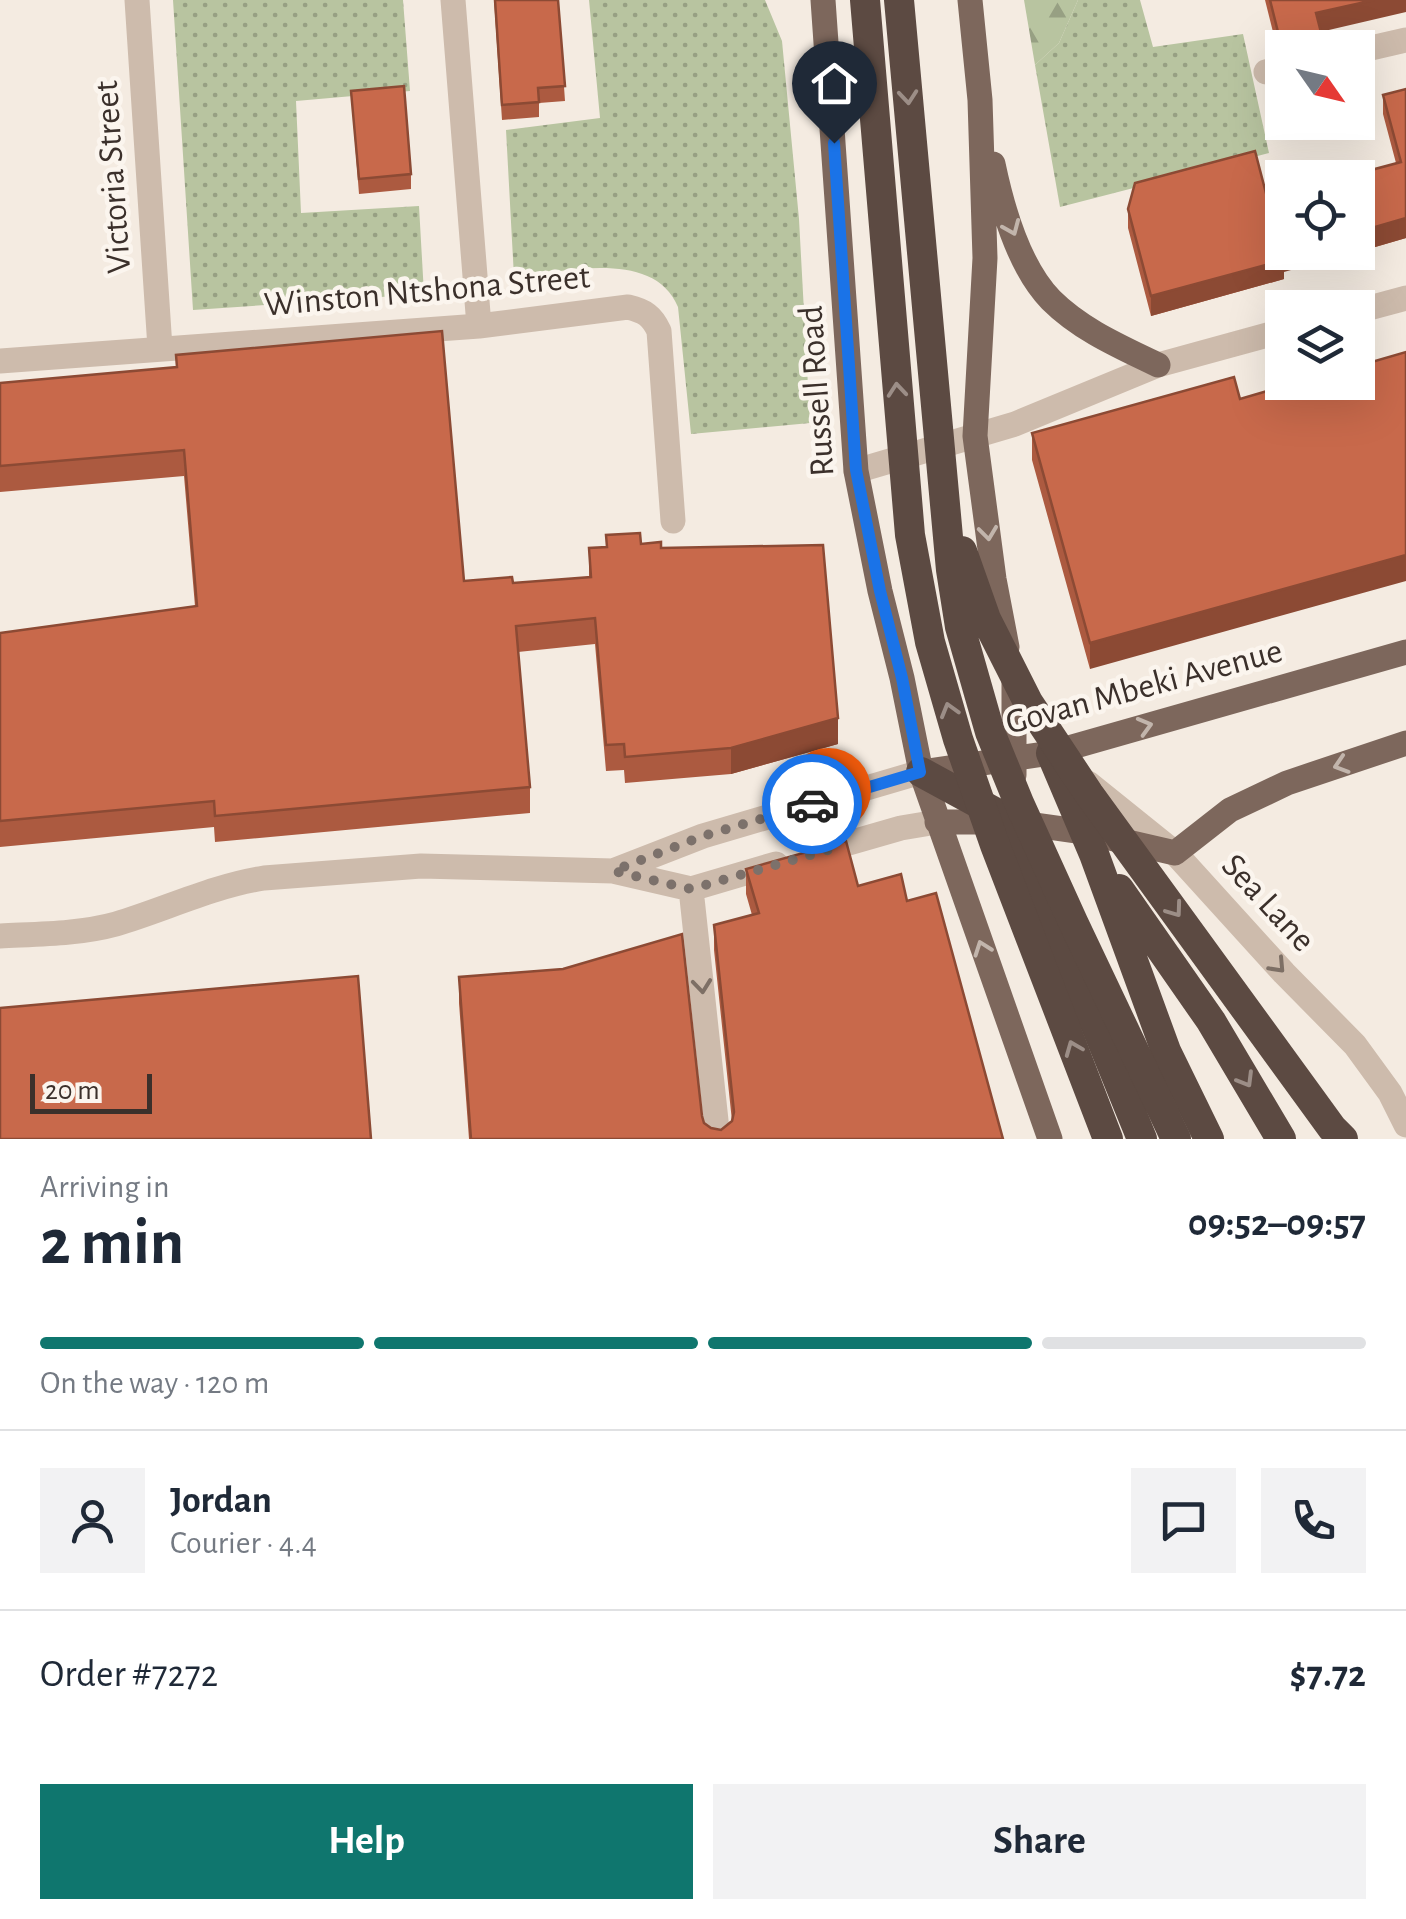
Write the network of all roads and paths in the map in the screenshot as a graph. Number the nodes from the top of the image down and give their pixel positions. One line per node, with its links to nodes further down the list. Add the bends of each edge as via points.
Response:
1 (137, 0): 14 (street, Victoria Street)
2 (452, 0): 12 (street)
3 (823, 0): 18 (main road, Russell Road)
4 (865, 0): 37 (highway, one-way to 4, bridge, via 995,846 930,642 910,535)
5 (899, 0): 19 (highway, one-way to 19, bridge)
6 (970, 0): 9 (main road)
7 (1406, 40): 8 (street)
8 (1375, 47)
9 (980, 100): 16 (main road, one-way to 16, via 1001,203 1042,290 1106,340); 17 (main road, via 984,258)
10 (1406, 298): 11 (street)
11 (1375, 306)
12 (479, 326): 14 (street, Winston Ntshona Street); 20 (street, Winston Ntshona Street, via 628,307 652,317 663,359)
13 (1265, 336): 16 (street)
14 (160, 348): 15 (street, Winston Ntshona Street)
15 (0, 361)
16 (1158, 365): 17 (street)
17 (974, 436): 18 (street); 22 (main road, one-way to 22, via 994,579)
18 (856, 470): 26 (main road, Russell Road)
19 (944, 491): 39 (highway, bridge, via 960,627 990,732); 42 (highway, one-way to 42, bridge, via 986,619 1028,702)
20 (673, 521)
21 (1406, 652): 24 (main road, Govan Mbeki Avenue, one-way to 21)
22 (1014, 664): 24 (main road); 25 (main road)
23 (1406, 744): 30 (main road, one-way to 30, via 1286,783 1230,810)
24 (1051, 753): 25 (main road, Govan Mbeki Avenue); 29 (highway); 30 (street, Sea Lane)
25 (1014, 759): 26 (main road, Govan Mbeki Avenue); 28 (main road)
26 (920, 772): 27 (main road, Russell Road); 28 (highway); 31 (street, Govan Mbeki Avenue, via 703,836)
27 (937, 822): 28 (main road, Govan Mbeki Avenue); 32 (street, Govan Mbeki Avenue); 36 (main road, Russell Road, one-way to 27)
28 (1013, 822): 29 (main road, Govan Mbeki Avenue); 38 (highway)
29 (1089, 843): 30 (main road, Govan Mbeki Avenue); 40 (highway, via 1166,1051); 41 (highway, one-way to 41)
30 (1175, 853): 34 (street, Sea Lane, one-way to 34, via 1355,1045)
31 (613, 871): 32 (street, Govan Mbeki Avenue); 33 (street, Govan Mbeki Avenue, via 421,866 264,878 111,925)
32 (691, 889): 35 (street, one-way to 35)
33 (0, 936)
34 (1406, 1125)
35 (718, 1139)
36 (1050, 1139)
37 (1108, 1139)
38 (1142, 1139)
39 (1176, 1139)
40 (1209, 1139)
41 (1282, 1139)
42 (1343, 1139)

